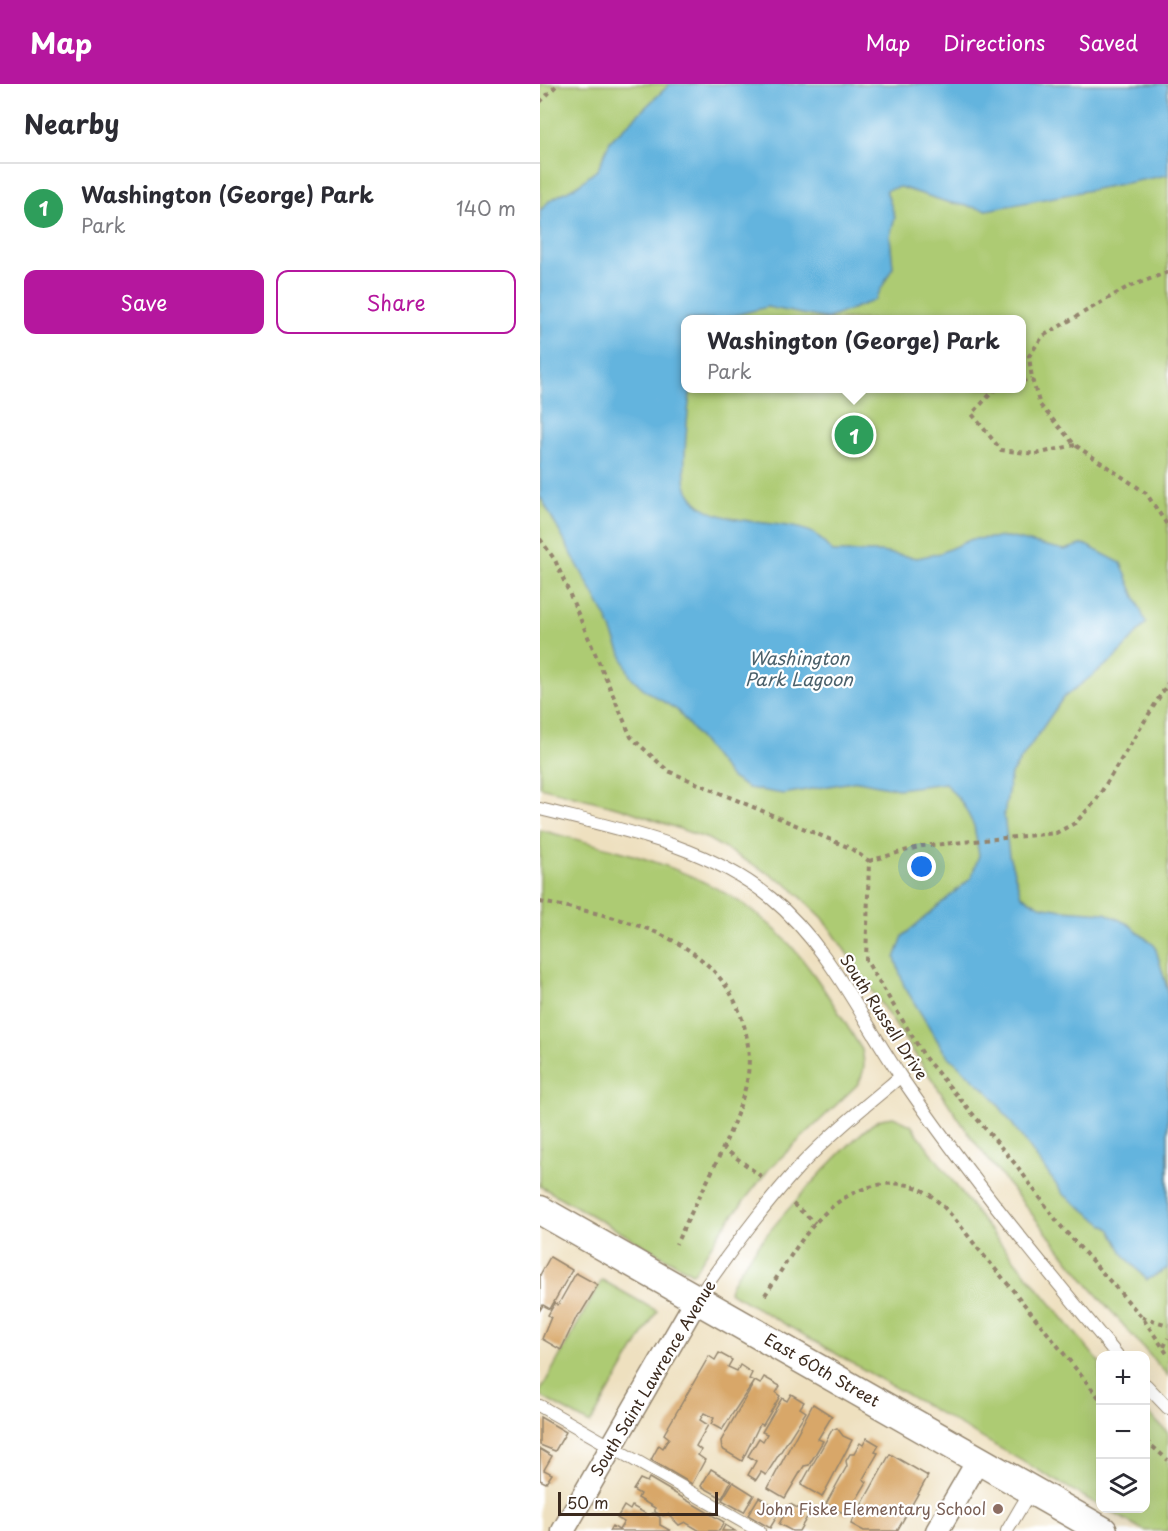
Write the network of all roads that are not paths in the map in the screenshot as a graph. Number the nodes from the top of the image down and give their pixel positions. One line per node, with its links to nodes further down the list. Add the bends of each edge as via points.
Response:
1 (540, 809): 2 (lane, South Russell Drive, via 668,844 732,872 770,897 823,952)
2 (900, 1077): 4 (lane, South Saint Lawrence Avenue, via 849,1118 799,1167); 5 (lane, South Russell Drive, via 984,1190)
3 (540, 1210): 4 (street, East 60th Street)
4 (697, 1299): 9 (street, South Saint Lawrence Avenue); 10 (street, East 60th Street)
5 (1114, 1351)
6 (1150, 1389): 8 (lane)
7 (540, 1406): 9 (lane)
8 (1168, 1408)
9 (612, 1447): 12 (lane); 13 (street, South Saint Lawrence Avenue)
10 (979, 1459): 11 (street, East 60th Street); 14 (street)
11 (1031, 1490): 15 (lane); 16 (street, East 60th Street)
12 (754, 1530)
13 (563, 1531)
14 (937, 1531)
15 (1007, 1531)
16 (1103, 1531)

